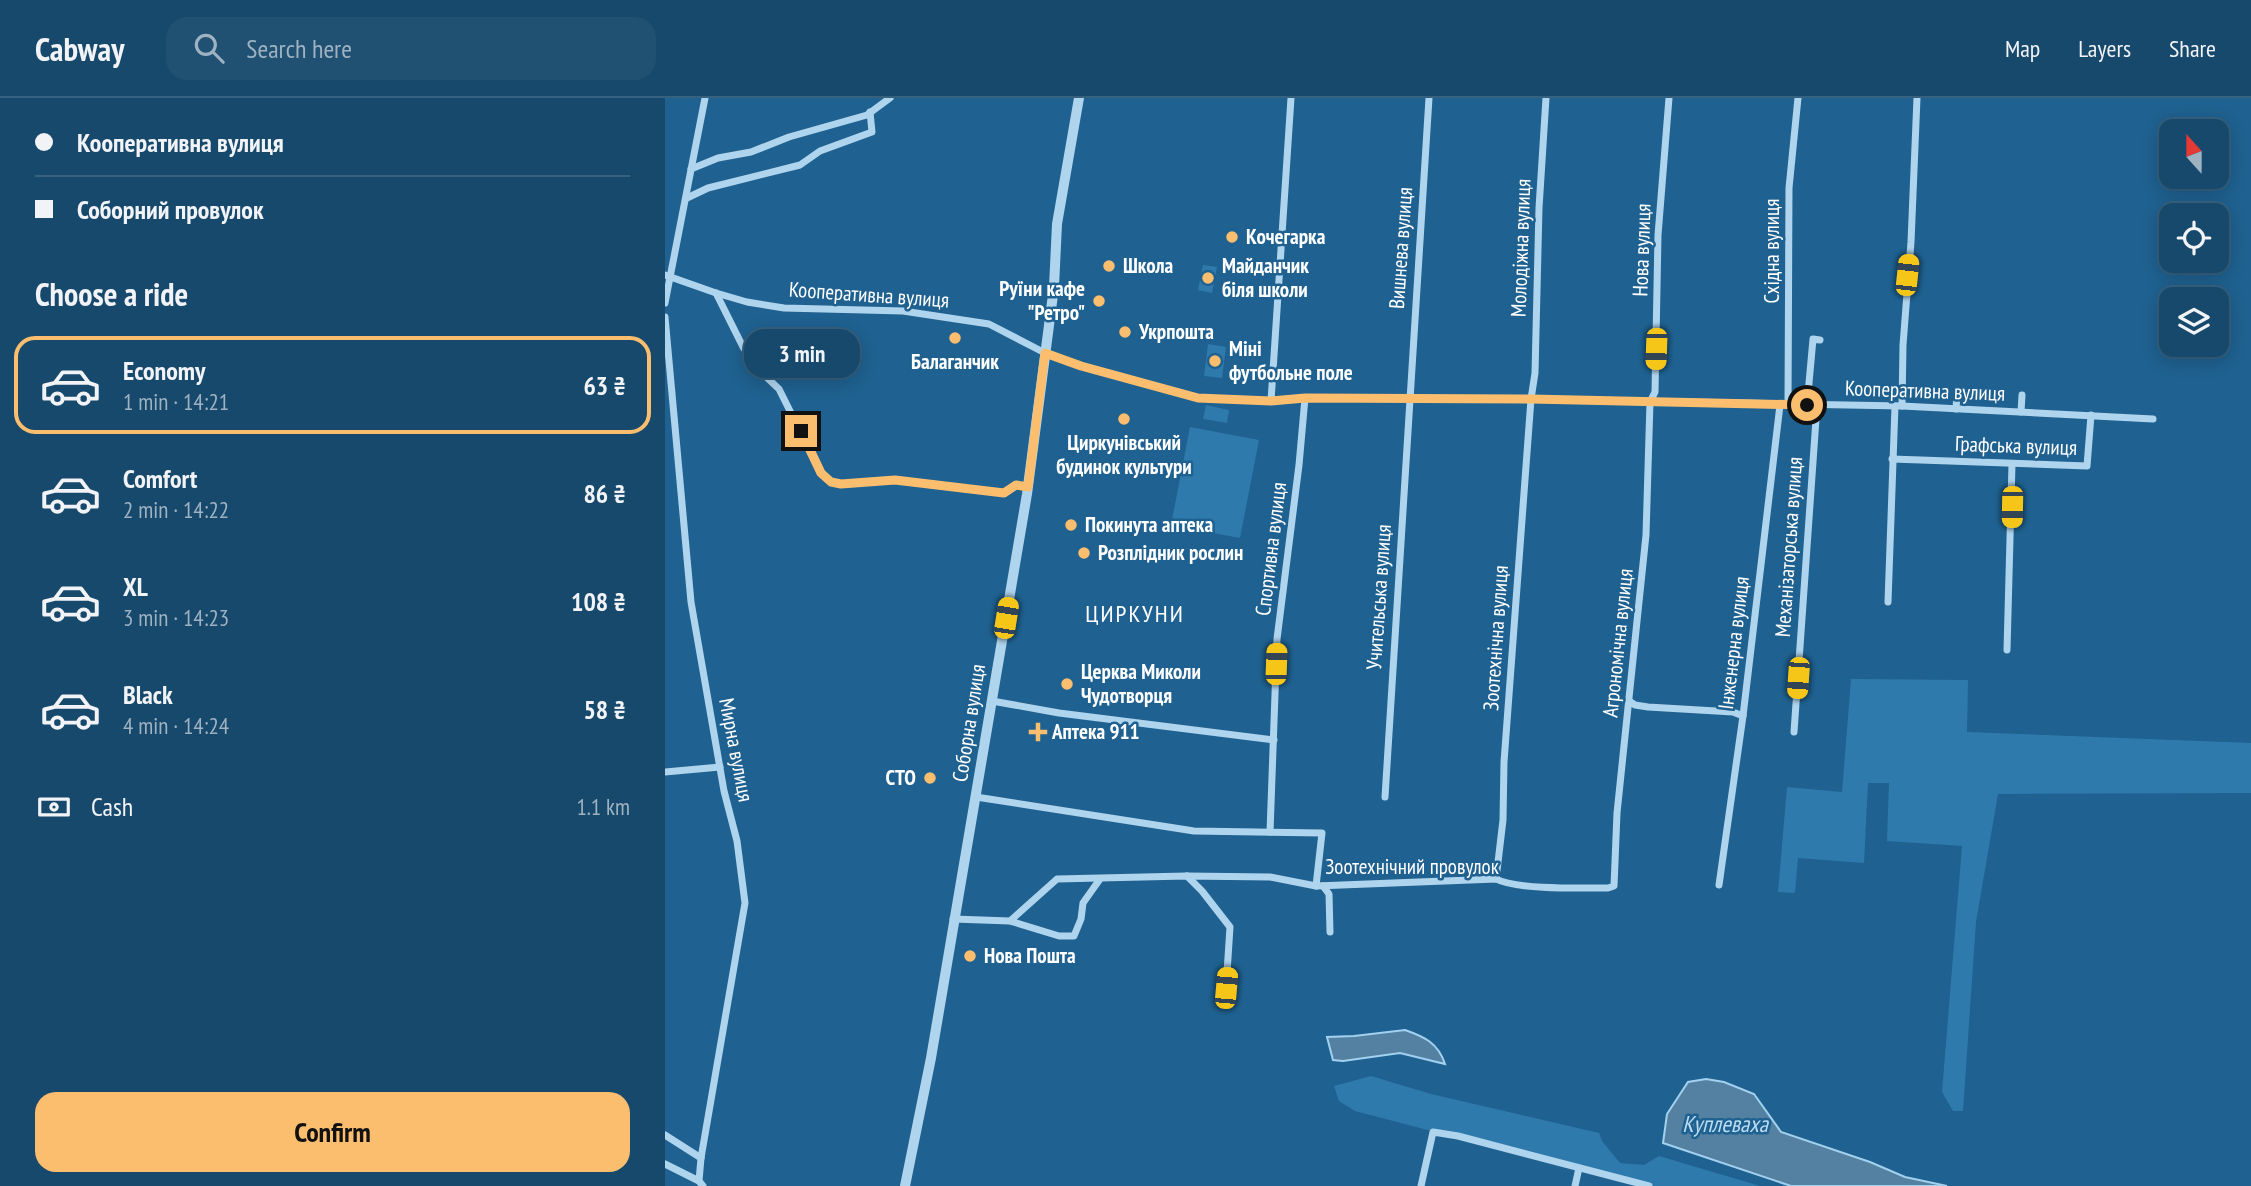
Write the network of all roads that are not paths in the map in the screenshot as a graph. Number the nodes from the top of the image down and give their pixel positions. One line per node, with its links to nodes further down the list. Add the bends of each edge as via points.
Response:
1 (705, 98): 11 (street)
2 (890, 98): 10 (street)
3 (1079, 98): 18 (street, Соборна вулиця, via 1058,224)
4 (1291, 98): 24 (street)
5 (1429, 98): 23 (street, Вишнева вулиця)
6 (1546, 98): 22 (street, Молодіжна вулиця)
7 (1669, 98): 25 (street, Нова вулиця, via 1658,235 1655,392)
8 (1798, 98): 26 (street, Східна вулиця, via 1789,188)
9 (1917, 98): 29 (street)
10 (870, 112): 11 (street); 12 (street, via 872,132 820,151 800,164 708,188)
11 (691, 169): 12 (street)
12 (687, 198): 13 (street)
13 (668, 276): 14 (street, Кооперативна вулиця); 15 (street)
14 (716, 293): 18 (street, Кооперативна вулиця, via 784,308 950,316 989,324); 36 (street, via 743,347 779,389 821,473 831,482 895,480 1004,493 1016,485)
15 (665, 303)
16 (665, 317): 44 (street, Мирна вулиця, via 691,602)
17 (1820, 340): 27 (street, via 1813,339)
18 (1045, 353): 24 (street, Кооперативна вулиця, via 1198,398); 36 (street, Соборна вулиця)
19 (1957, 393): 30 (street)
20 (2022, 396): 31 (street)
21 (1305, 398): 23 (street, Кооперативна вулиця); 24 (street, Кооперативна вулиця); 43 (street, Спортивна вулиця, via 1277,639)
22 (1531, 399): 23 (street, Кооперативна вулиця); 25 (street, Кооперативна вулиця); 51 (street, Зоотехнічна вулиця)
23 (1409, 400): 47 (street, Учительська вулиця)
24 (1271, 401)
25 (1650, 402): 26 (street, Кооперативна вулиця); 40 (street, Агрономічна вулиця, via 1646,535)
26 (1784, 405): 27 (street, Кооперативна вулиця); 41 (street, Інженерна вулиця)
27 (1807, 405): 28 (street, Кооперативна вулиця)
28 (1817, 405): 29 (street, Кооперативна вулиця); 42 (street, Механізаторська вулиця)
29 (1898, 406): 30 (street, Кооперативна вулиця); 34 (street)
30 (1956, 409): 31 (street, Кооперативна вулиця)
31 (2021, 412): 32 (street, Кооперативна вулиця)
32 (2091, 415): 33 (street, Кооперативна вулиця); 35 (street, Графська вулиця, via 2087,466)
33 (2153, 419)
34 (1892, 459): 35 (street, Графська вулиця); 37 (street)
35 (2012, 464): 38 (street)
36 (1028, 487): 39 (street, Соборна вулиця)
37 (1888, 602)
38 (2007, 650)
39 (992, 701): 43 (street); 46 (street, Соборна вулиця)
40 (1629, 701): 41 (street, via 1647,708); 54 (street, Агрономічна вулиця)
41 (1743, 716): 52 (street, Інженерна вулиця)
42 (1794, 732)
43 (1274, 740): 48 (street, Спортивна вулиця)
44 (720, 767): 45 (street); 60 (street, Мирна вулиця, via 745,903)
45 (665, 772)
46 (976, 797): 48 (street, Зоотехнічний провулок, via 1194,831); 55 (street, Соборна вулиця)
47 (1385, 797)
48 (1270, 832): 53 (street, Зоотехнічний провулок, via 1322,833)
49 (1186, 876): 50 (street); 53 (street, via 1270,877); 58 (street, via 1230,927 1226,988)
50 (1100, 879): 56 (street, via 1056,879); 56 (street, via 1083,903 1074,936)
51 (1496, 879): 53 (street, Зоотехнічний провулок); 54 (street, Зоотехнічний провулок, via 1533,886)
52 (1719, 885)
53 (1319, 886): 57 (street, via 1329,894)
54 (1614, 886)
55 (953, 919): 56 (street); 64 (street, Соборна вулиця)
56 (1010, 921)
57 (1330, 932)
58 (1232, 994)
59 (665, 1135): 60 (street)
60 (701, 1158): 63 (street, Мирна вулиця)
61 (665, 1164): 63 (street)
62 (1579, 1168): 65 (street, via 1433,1132); 66 (street); 67 (street)
63 (701, 1183)
64 (905, 1186)
65 (1421, 1186)
66 (1575, 1186)
67 (1650, 1186)

